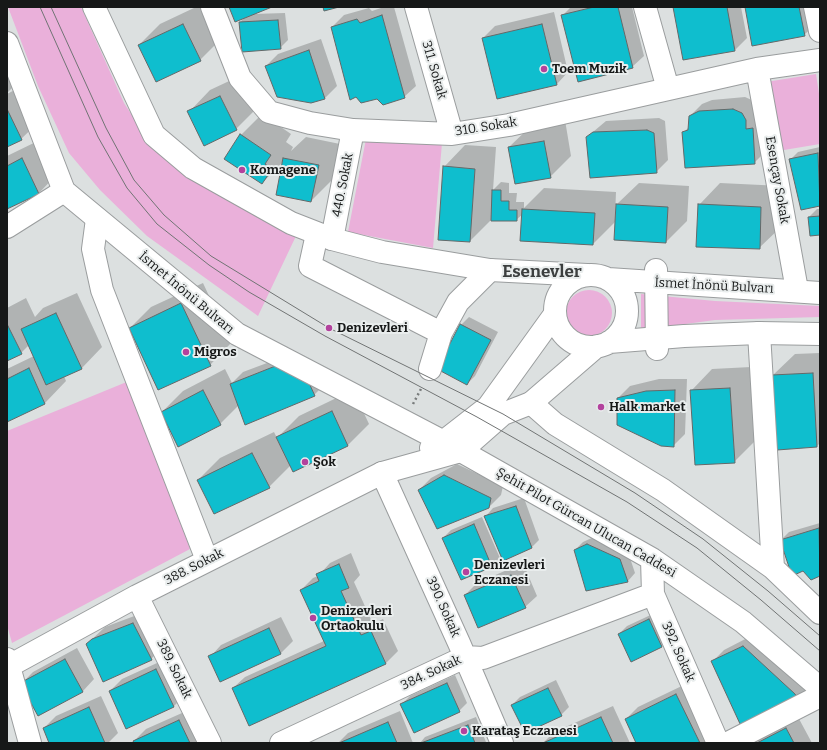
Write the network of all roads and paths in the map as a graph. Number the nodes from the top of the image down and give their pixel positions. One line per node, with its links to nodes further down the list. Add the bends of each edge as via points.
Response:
1 (94, 7): 16 (street, İsmet İnönü Bulvarı, via 154,135 193,168 291,223)
2 (212, 7): 11 (street, 310. Sokak, via 240,78 269,112 310,123)
3 (416, 7): 12 (street, 311. Sokak)
4 (645, 7): 10 (street)
5 (815, 7): 6 (street)
6 (820, 31)
7 (7, 43): 13 (street, İsmet İnönü Bulvarı)
8 (820, 60): 9 (street, 310. Sokak)
9 (757, 69): 10 (street, 310. Sokak); 20 (street, Esençay Sokak)
10 (668, 89): 12 (street, 310. Sokak, via 509,125)
11 (353, 130): 12 (street, 310. Sokak); 16 (street, 440. Sokak)
12 (452, 134)
13 (64, 191): 14 (street, İsmet İnönü Bulvarı); 15 (street)
14 (97, 219): 30 (street, İsmet İnönü Bulvarı, via 236,334); 34 (street, via 93,249 102,290)
15 (7, 227)
16 (325, 237): 17 (street, İsmet İnönü Bulvarı, via 382,252); 23 (street, 440. Sokak, via 310,266)
17 (490, 270): 19 (street, İsmet İnönü Bulvarı); 23 (street, via 458,302)
18 (656, 276): 19 (street, İsmet İnönü Bulvarı); 20 (street, İsmet İnönü Bulvarı); 27 (street)
19 (598, 277): 22 (street, via 574,279 563,288 556,300); 26 (street, via 617,286 626,305 623,326 617,335)
20 (797, 290): 21 (street, İsmet İnönü Bulvarı)
21 (820, 293)
22 (555, 314): 26 (street, via 561,330 574,343 585,346); 31 (street, via 488,407)
23 (441, 333): 28 (street)
24 (759, 333): 25 (street); 27 (street); 35 (street)
25 (820, 334)
26 (603, 344): 27 (street); 29 (street)
27 (657, 344)
28 (430, 369): 30 (path)
29 (531, 404): 31 (street, via 502,414); 35 (street, via 555,424 663,490)
30 (404, 422): 31 (street, İsmet İnönü Bulvarı)
31 (452, 446): 32 (street, 388. Sokak); 33 (street, Şehit Pilot Gürcan Ulucan Caddesi)
32 (382, 472): 34 (street, 388. Sokak); 39 (street, 390. Sokak)
33 (652, 559): 36 (street, 392. Sokak); 41 (street, Şehit Pilot Gürcan Ulucan Caddesi, via 743,622)
34 (207, 560): 37 (street, 388. Sokak)
35 (773, 568): 38 (street)
36 (653, 594): 39 (street, 384. Sokak, via 483,658); 48 (street, 392. Sokak)
37 (137, 596): 40 (street, 388. Sokak); 45 (street, 389. Sokak)
38 (820, 613)
39 (465, 657): 43 (street, 384. Sokak); 47 (street, 390. Sokak)
40 (8, 662): 44 (street)
41 (820, 688)
42 (820, 696): 49 (street)
43 (314, 736): 46 (street, 384. Sokak)
44 (30, 743)
45 (210, 743)
46 (281, 743)
47 (502, 743)
48 (718, 743)
49 (728, 743)

